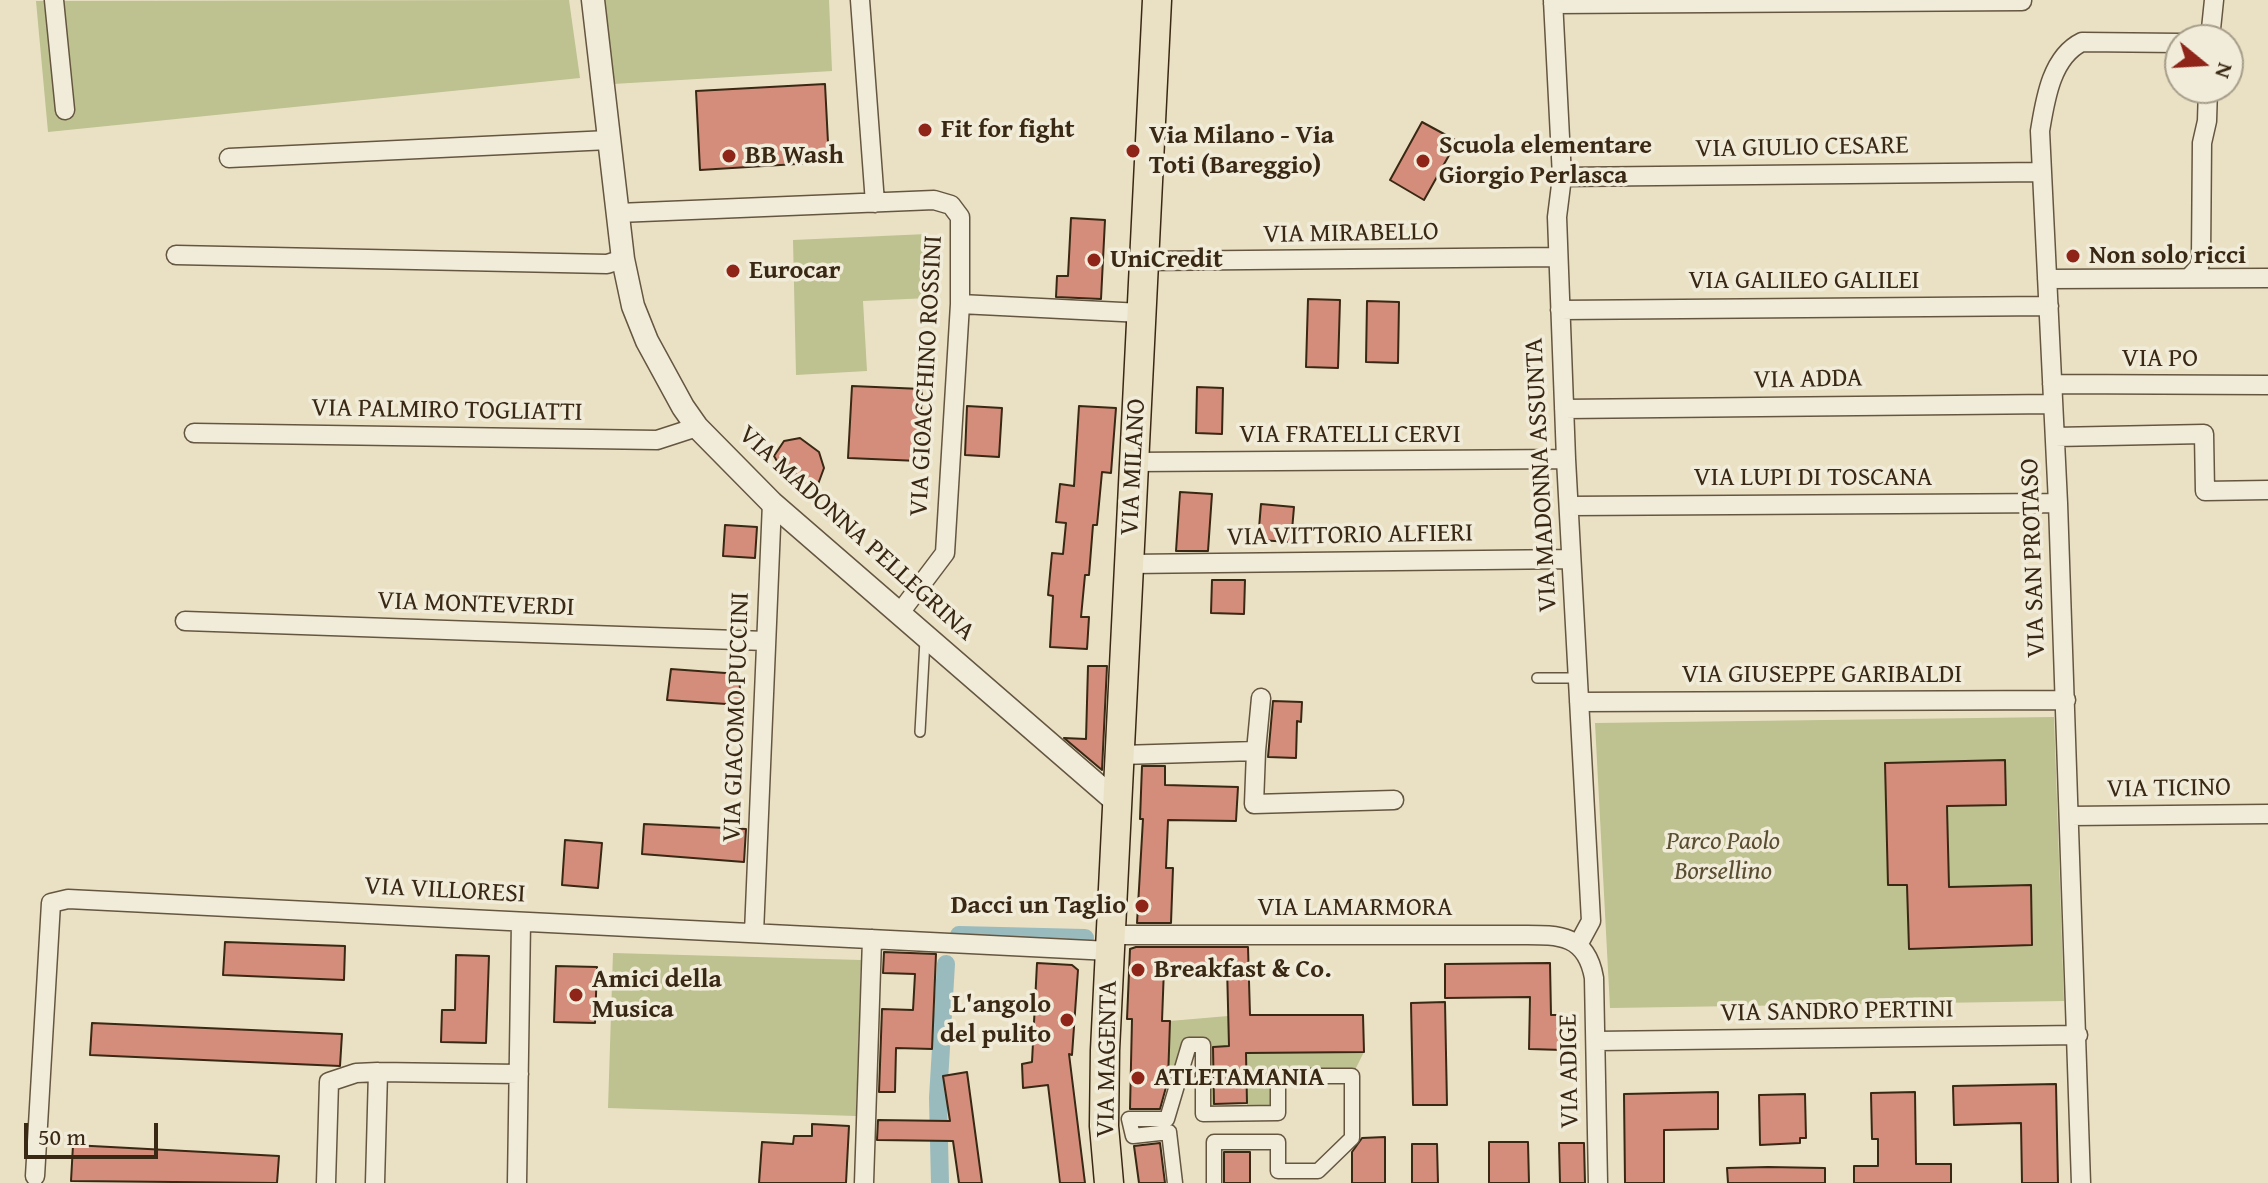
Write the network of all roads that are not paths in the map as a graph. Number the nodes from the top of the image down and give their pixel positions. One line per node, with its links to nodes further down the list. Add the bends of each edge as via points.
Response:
1 (54, 0): 11 (street)
2 (593, 0): 12 (street, VIA MADONNA PELLEGRINA)
3 (860, 0): 16 (street)
4 (1157, 0): 21 (main road, VIA MILANO)
5 (2214, 0): 8 (street)
6 (2022, 1): 7 (street)
7 (1553, 2): 15 (street, VIA MADONNA ASSUNTA)
8 (2210, 24)
9 (2164, 43): 14 (street, VIA SAN PROTASO, via 2082,42 2073,47 2061,60 2047,96 2040,131)
10 (2208, 104): 22 (street, via 2201,257)
11 (65, 110)
12 (609, 140): 13 (street); 17 (street, VIA MADONNA PELLEGRINA)
13 (229, 158)
14 (2042, 172): 15 (street, VIA GIULIO CESARE); 24 (street, VIA SAN PROTASO)
15 (1562, 177): 19 (street, VIA MADONNA ASSUNTA)
16 (875, 203): 17 (street, VIA GIOACCHINO ROSSINI); 25 (street, VIA GIOACCHINO ROSSINI, via 951,205 960,217)
17 (618, 213): 20 (street, VIA MADONNA PELLEGRINA)
18 (176, 255): 20 (street, via 607,264)
19 (1558, 257): 21 (street, VIA MIRABELLO); 27 (street, VIA MADONNA ASSUNTA)
20 (623, 259): 33 (street, VIA MADONNA PELLEGRINA, via 647,341)
21 (1144, 261): 28 (main road, VIA MILANO)
22 (2189, 278): 23 (street); 24 (street)
23 (2268, 278)
24 (2047, 279): 26 (street, VIA SAN PROTASO)
25 (960, 304): 28 (street); 44 (street, VIA GIOACCHINO ROSSINI, via 945,553)
26 (2049, 306): 27 (street, VIA GALILEO GALILEI); 29 (street, VIA SAN PROTASO)
27 (1560, 310): 32 (street, VIA MADONNA ASSUNTA)
28 (1142, 313): 37 (main road, VIA MILANO)
29 (2052, 384): 30 (street, VIA PO); 31 (street, VIA SAN PROTASO)
30 (2268, 385)
31 (2053, 404): 32 (street, VIA ADDA); 35 (street, VIA SAN PROTASO)
32 (1564, 409): 36 (street, VIA MADONNA ASSUNTA)
33 (697, 427): 34 (street, VIA PALMIRO TOGLIATTI, via 657,440); 39 (street, VIA MADONNA PELLEGRINA)
34 (194, 433)
35 (2055, 437): 38 (street, via 2204,434 2205,491); 40 (street, VIA SAN PROTASO)
36 (1566, 459): 37 (street, VIA FRATELLI CERVI); 41 (street, VIA MADONNA ASSUNTA)
37 (1134, 462): 43 (main road, VIA MILANO)
38 (2268, 490)
39 (772, 503): 44 (street, VIA MADONNA PELLEGRINA); 47 (street, VIA GIACOMO PUCCINI)
40 (2058, 503): 41 (street, VIA LUPI DI TOSCANA); 51 (street, VIA SAN PROTASO)
41 (1569, 506): 42 (street, VIA MADONNA ASSUNTA)
42 (1571, 559): 43 (street, VIA VITTORIO ALFIERI); 49 (street, VIA MADONNA ASSUNTA)
43 (1129, 564): 55 (main road, VIA MILANO)
44 (899, 614): 46 (street, VIA MADONNA PELLEGRINA)
45 (185, 621): 47 (street, VIA MONTEVERDI)
46 (925, 636): 53 (lane); 57 (street, VIA MADONNA PELLEGRINA)
47 (766, 641): 61 (street, VIA GIACOMO PUCCINI)
48 (1537, 678): 49 (lane)
49 (1578, 678): 52 (street, VIA MADONNA ASSUNTA)
50 (1261, 698): 54 (street)
51 (2066, 700): 52 (street, VIA GIUSEPPE GARIBALDI); 59 (street, VIA SAN PROTASO)
52 (1579, 702): 64 (street, VIA MADONNA ASSUNTA, via 1591,921)
53 (920, 732)
54 (1256, 751): 55 (street); 56 (street, via 1254,804)
55 (1121, 755): 57 (main road, VIA MILANO)
56 (1394, 800)
57 (1118, 803): 63 (main road, VIA MILANO)
58 (2268, 814): 59 (street, VIA TICINO)
59 (2070, 816): 65 (street, VIA SAN PROTASO)
60 (521, 922): 61 (street, VIA VILLORESI); 68 (street); 69 (street, VIA VILLORESI, via 68,899 51,903)
61 (754, 933): 62 (street, VIA VILLORESI)
62 (872, 939): 63 (street, VIA VILLORESI); 73 (street)
63 (1111, 943): 64 (street, VIA LAMARMORA, via 1551,935); 74 (main road, VIA MAGENTA, via 1104,1126)
64 (1584, 952): 66 (street, VIA ADIGE)
65 (2078, 1035): 66 (street, VIA SANDRO PERTINI); 78 (street, VIA SAN PROTASO)
66 (1597, 1041): 77 (street, VIA ADIGE)
67 (378, 1072): 68 (street); 70 (street, via 329,1082); 71 (street)
68 (519, 1074): 72 (street)
69 (35, 1176)
70 (326, 1183)
71 (375, 1183)
72 (517, 1183)
73 (864, 1183)
74 (1109, 1183)
75 (1175, 1183): 76 (street, via 1169,1132 1133,1136 1129,1119 1167,1119 1189,1045 1203,1045 1203,1114 1278,1113 1278,1076 1352,1076 1352,1138 1318,1171 1278,1171 1278,1142 1214,1142)
76 (1214, 1183)
77 (1598, 1183)
78 (2081, 1183)

